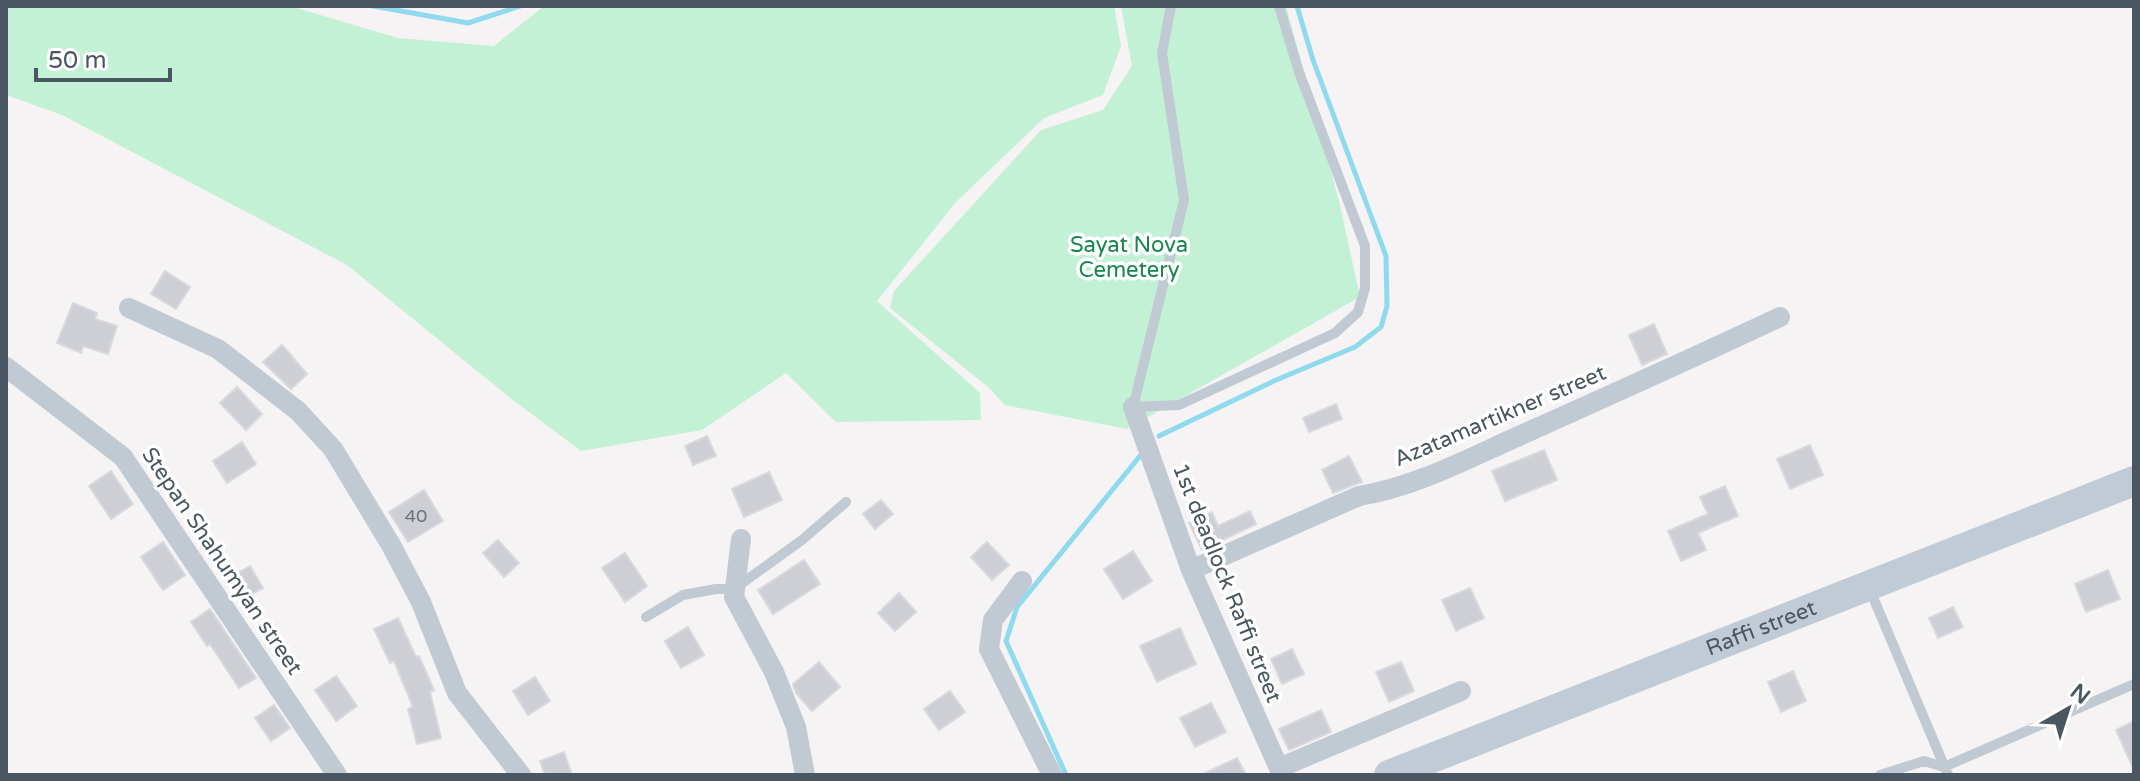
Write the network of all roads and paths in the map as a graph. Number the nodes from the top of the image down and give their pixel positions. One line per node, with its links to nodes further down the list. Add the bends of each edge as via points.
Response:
1 (1171, 6): 6 (lane, via 1162,53 1184,200)
2 (1279, 6): 6 (lane, via 1365,246 1365,288 1358,312 1335,333 1179,405)
3 (129, 308): 20 (street, via 218,349 298,411 333,449 421,602 457,693)
4 (1780, 317): 10 (street, Azatamartikner street, via 1425,477 1359,496)
5 (6, 367): 19 (street, Stepan Shahumyan street, via 123,457)
6 (1133, 407): 10 (street, 1st deadlock Raffi street)
7 (2134, 481): 12 (main road, Raffi street)
8 (846, 502): 13 (lane)
9 (741, 539): 13 (street)
10 (1191, 570): 18 (street, 1st deadlock Raffi street)
11 (1022, 581): 22 (street, via 993,620 989,649)
12 (1867, 585): 17 (lane); 23 (main road, Raffi street, via 1444,760)
13 (734, 589): 14 (lane, via 683,595); 21 (street, via 796,727)
14 (646, 617)
15 (2134, 684): 17 (lane)
16 (1461, 691): 18 (street)
17 (1946, 771): 24 (lane, via 1924,761)
18 (1280, 772)
19 (337, 775)
20 (521, 775)
21 (805, 775)
22 (1052, 775)
23 (1389, 775)
24 (1880, 775)

